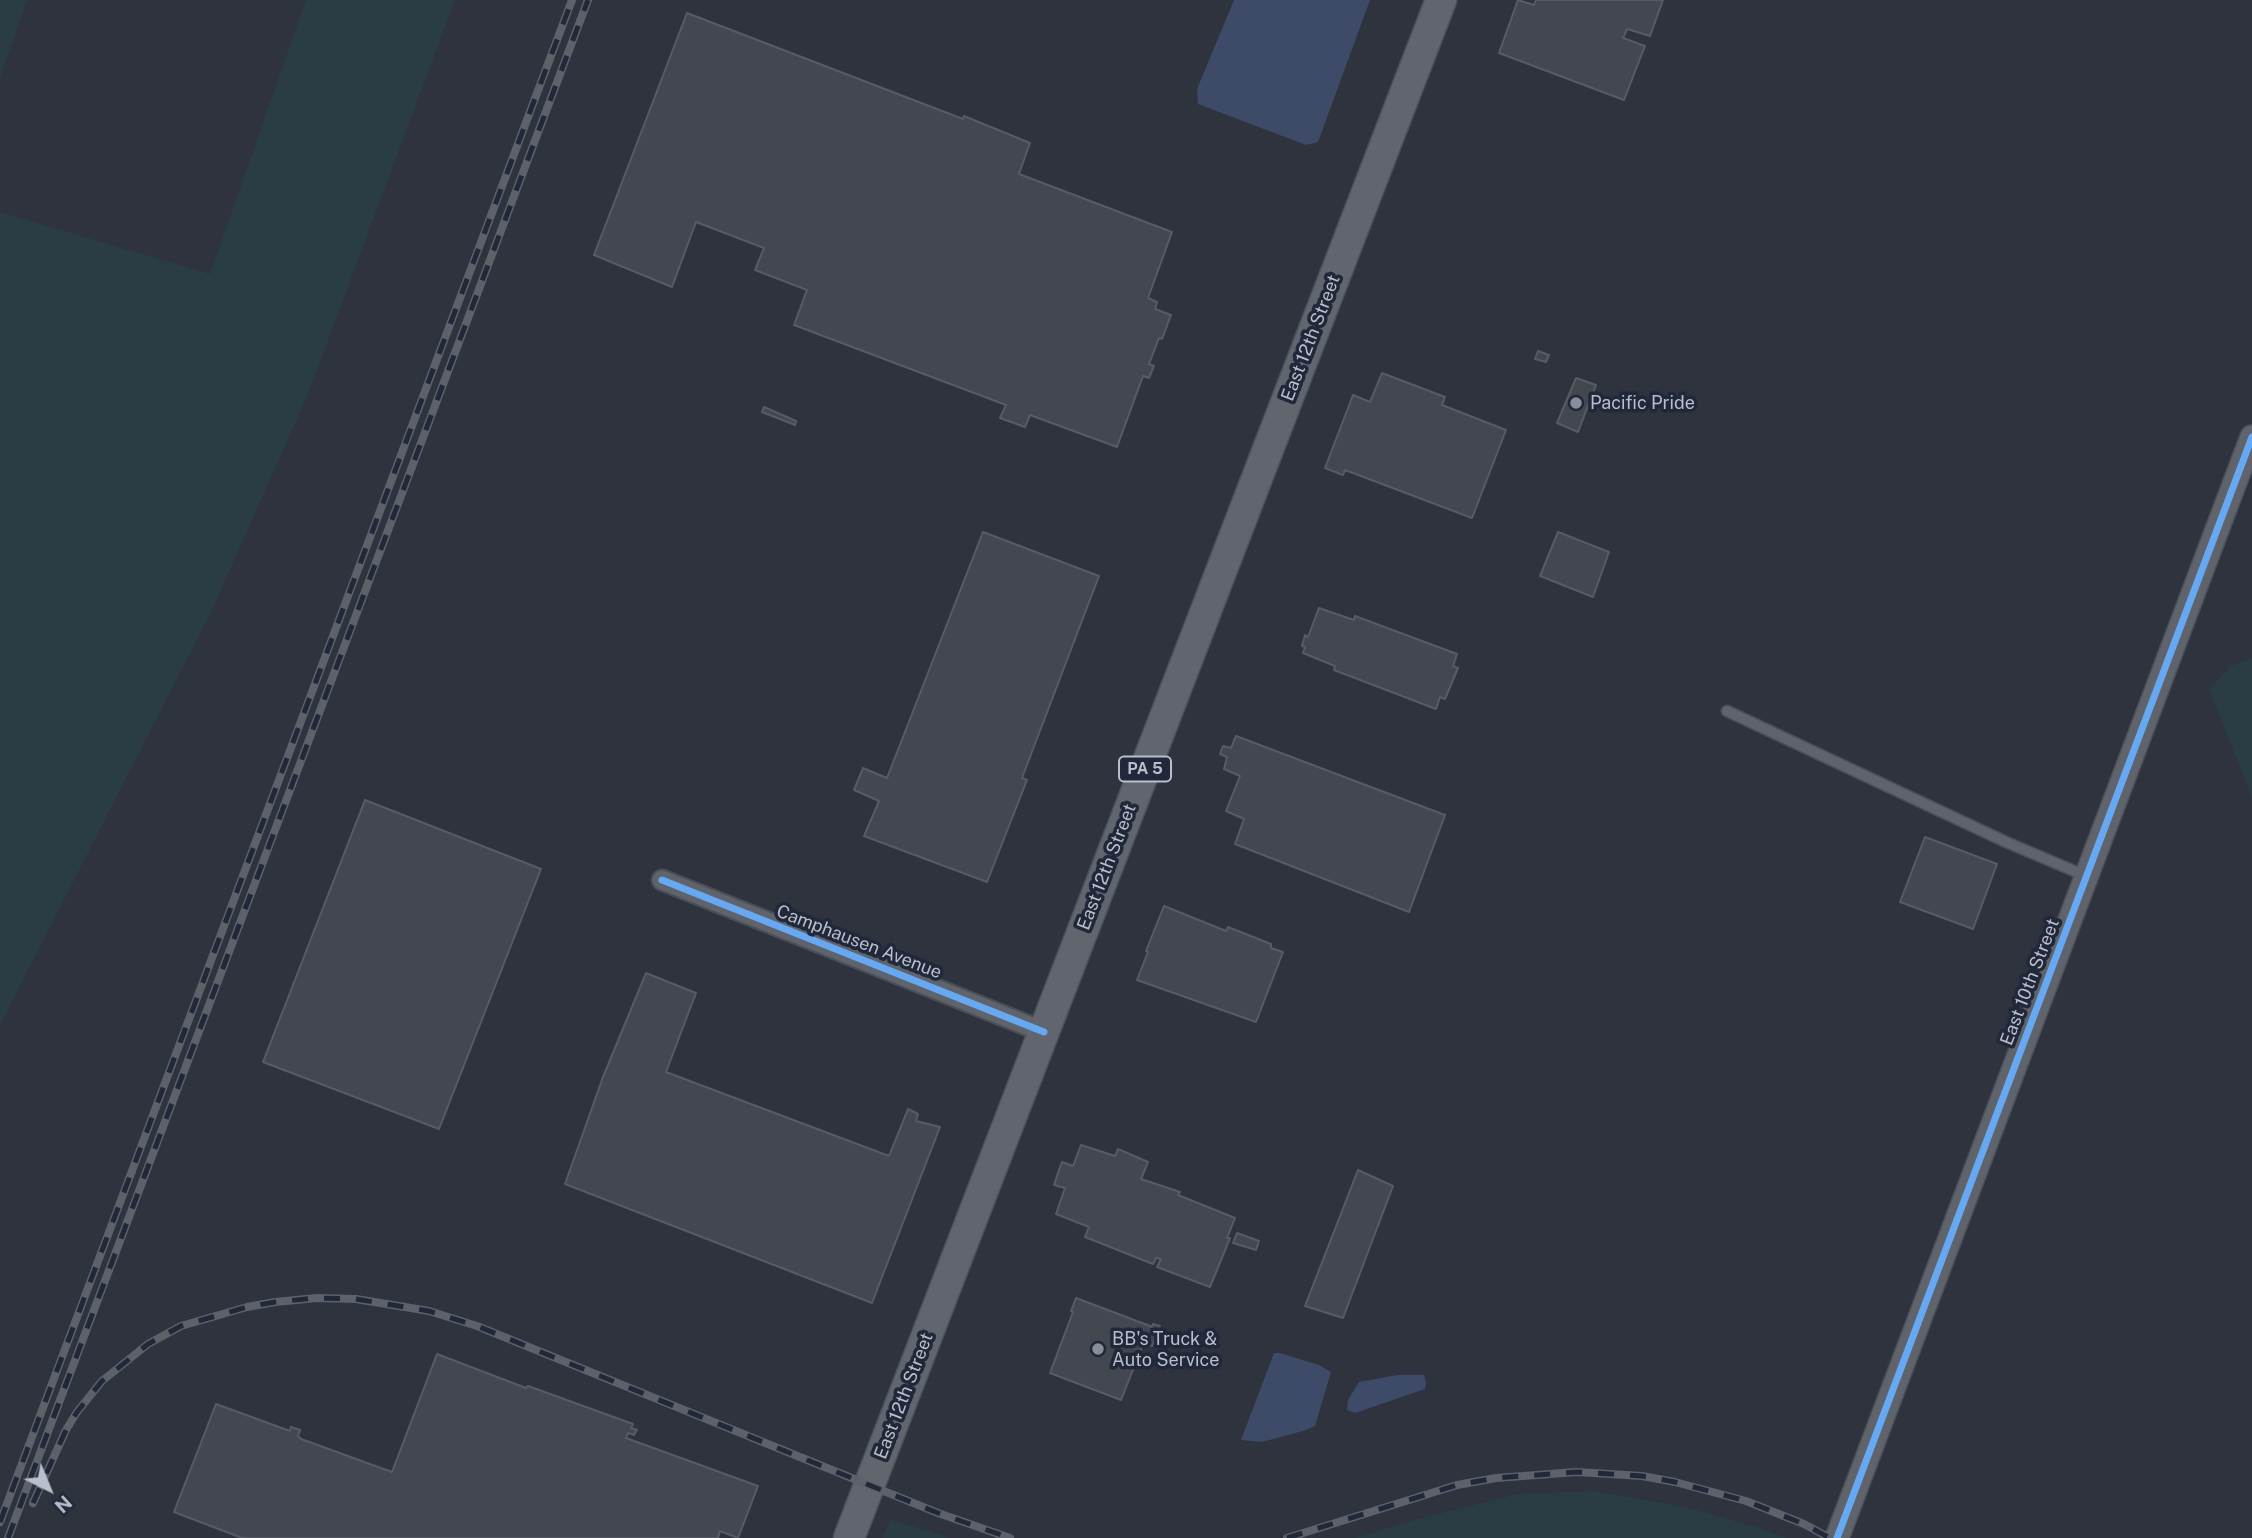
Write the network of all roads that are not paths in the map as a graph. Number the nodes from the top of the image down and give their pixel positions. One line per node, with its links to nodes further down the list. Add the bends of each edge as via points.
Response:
1 (1441, 0): 6 (main road, East 12th Street / PA 5)
2 (2250, 450): 4 (street, East 10th Street)
3 (1727, 711): 4 (lane)
4 (2086, 876): 8 (street, East 10th Street)
5 (662, 880): 6 (street, Camphausen Avenue)
6 (1044, 1032): 7 (main road, East 12th Street / PA 5)
7 (849, 1538)
8 (1837, 1538)

